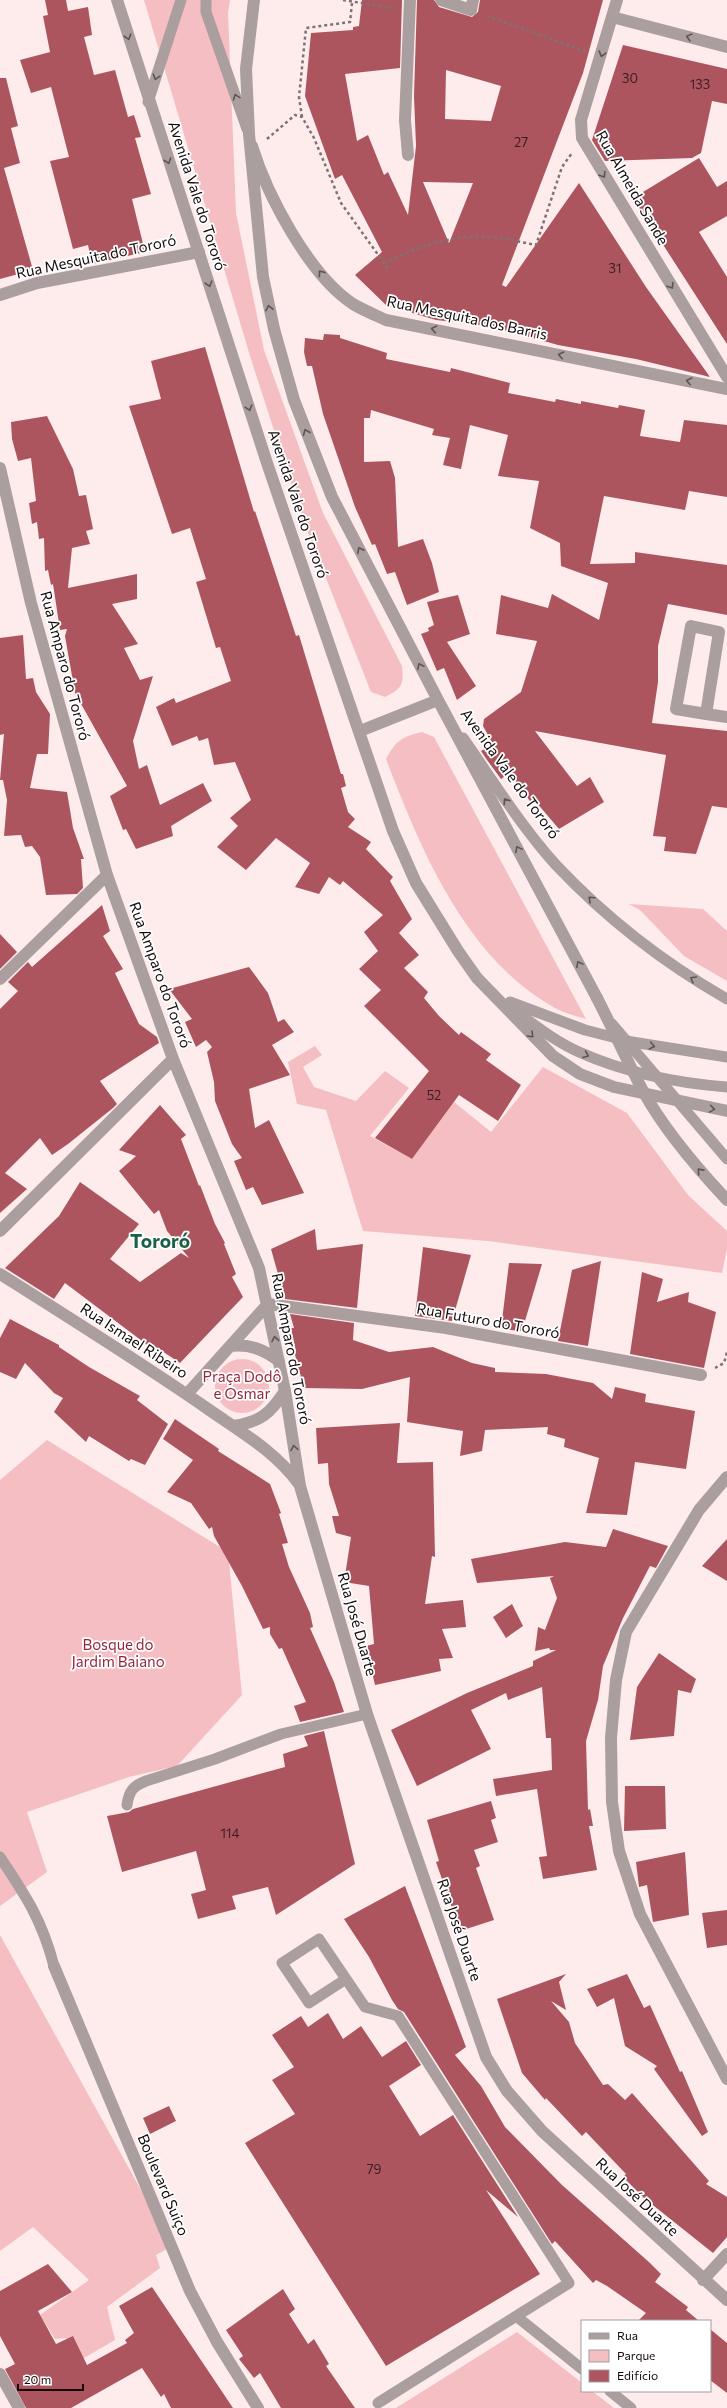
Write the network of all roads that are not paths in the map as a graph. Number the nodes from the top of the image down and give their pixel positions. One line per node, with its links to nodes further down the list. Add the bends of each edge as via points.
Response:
1 (117, 0): 11 (street, Avenida Vale do Tororó, one-way to 11)
2 (181, 0): 11 (lane, one-way to 11)
3 (206, 0): 12 (lane, one-way to 3, via 206,12)
4 (254, 0): 12 (street, Avenida Vale do Tororó, via 246,69)
5 (440, 0): 8 (street)
6 (617, 0): 9 (street, Rua Almeida Sande)
7 (409, 5): 13 (street, via 405,120)
8 (472, 5)
9 (612, 17): 10 (street, one-way to 9); 16 (street, Rua Almeida Sande, one-way to 16, via 581,120 582,138)
10 (727, 47)
11 (148, 102): 14 (street, Avenida Vale do Tororó, one-way to 14)
12 (249, 134): 17 (street, Rua Mesquita dos Barris, one-way to 12, via 386,320 353,304 328,282 297,239 269,192); 19 (street, Avenida Vale do Tororó, one-way to 12, via 332,497 294,400 274,329 263,277)
13 (408, 155)
14 (199, 252): 15 (street, Rua Mesquita do Tororó, via 37,283); 22 (street, Avenida Vale do Tororó, one-way to 22, via 266,463)
15 (0, 295)
16 (727, 377)
17 (727, 389)
18 (0, 468): 23 (street, Rua Amparo do Tororó, via 33,610)
19 (438, 700): 22 (street); 26 (lane, Avenida Vale do Tororó, one-way to 19, via 681,972 624,928 591,900 556,864 512,809); 27 (street, Avenida Vale do Tororó, one-way to 19, bridge)
20 (706, 714): 20 (street, via 719,632 691,626 676,709); 21 (street)
21 (727, 718)
22 (360, 731): 25 (street, Avenida Vale do Tororó, via 393,831 416,883 458,951 477,978)
23 (107, 874): 24 (street); 29 (street, Rua Amparo do Tororó)
24 (0, 980)
25 (495, 996): 28 (lane, Avenida Vale do Tororó, one-way to 28, via 585,1030 683,1052); 30 (lane, one-way to 30, via 552,1037 591,1057 650,1076); 31 (street, Avenida Vale do Tororó, one-way to 31, via 553,1056 580,1074 614,1087)
26 (727, 999)
27 (608, 1019): 32 (lane, bridge); 33 (street, Avenida Vale do Tororó, one-way to 27, bridge, via 698,1169 663,1122 644,1092)
28 (727, 1057)
29 (173, 1059): 34 (street); 36 (street, Rua Amparo do Tororó, via 258,1268)
30 (727, 1088)
31 (727, 1111)
32 (727, 1159)
33 (727, 1200)
34 (0, 1231)
35 (0, 1274): 41 (street, Rua Ismael Ribeiro)
36 (268, 1304): 37 (street); 38 (street, Rua Amparo do Tororó, one-way to 36); 39 (street, Rua Futuro do Tororó, via 446,1328)
37 (230, 1346): 38 (street, via 255,1347); 41 (street)
38 (279, 1361): 40 (street, Rua Amparo do Tororó)
39 (701, 1375)
40 (285, 1391): 42 (street, via 264,1417 250,1424); 44 (street, Rua Amparo do Tororó, one-way to 40)
41 (187, 1394): 42 (street, Rua Ismael Ribeiro)
42 (233, 1426): 44 (street, Rua Ismael Ribeiro, via 273,1454)
43 (727, 1477): 50 (street, via 699,1510 626,1632 616,1680 611,1738 612,1802 619,1851 632,1892 640,1914)
44 (300, 1486): 45 (street, Rua José Duarte)
45 (367, 1714): 46 (lane, via 281,1734 135,1785 128,1794); 52 (street, Rua José Duarte, via 486,2057 507,2091 542,2131)
46 (127, 1806)
47 (0, 1857): 48 (lane, via 30,1902 46,1937)
48 (54, 1966): 60 (street, Boulevard Suiço, via 190,2291 217,2342)
49 (346, 1979): 49 (lane, via 318,1939 282,1963 309,2003); 54 (lane, via 364,2007 398,2016 569,2283)
50 (727, 2079)
51 (727, 2254): 52 (street)
52 (703, 2280): 53 (street, Rua José Duarte)
53 (727, 2300)
54 (516, 2316): 55 (lane); 58 (lane)
55 (581, 2368)
56 (0, 2374): 59 (street)
57 (611, 2392): 61 (lane)
58 (378, 2403)
59 (19, 2408)
60 (258, 2408)
61 (631, 2408)

